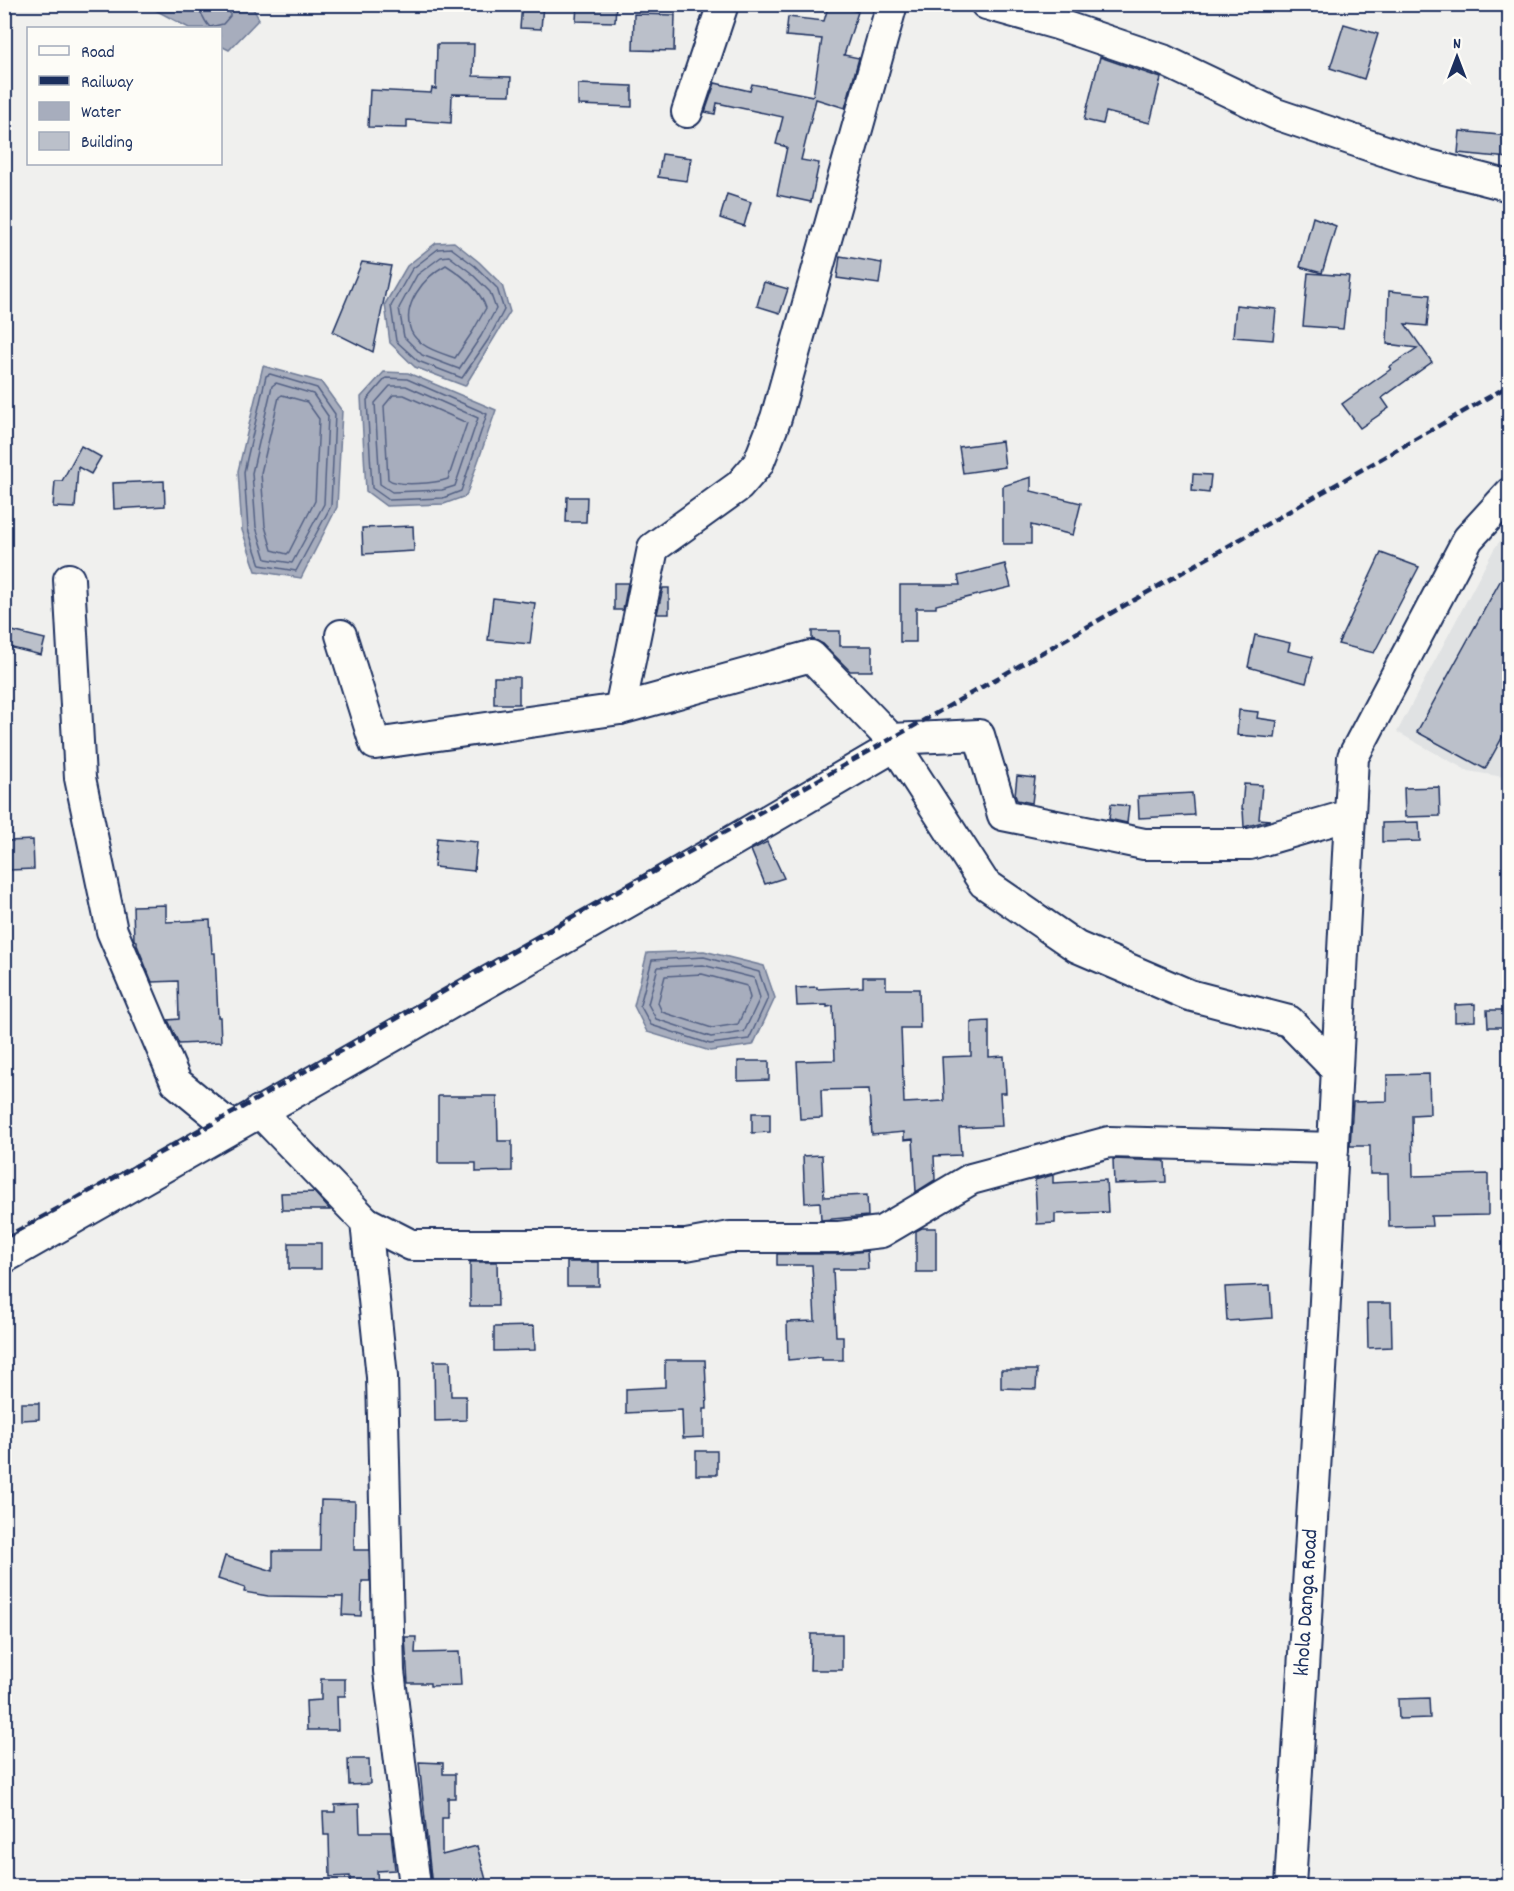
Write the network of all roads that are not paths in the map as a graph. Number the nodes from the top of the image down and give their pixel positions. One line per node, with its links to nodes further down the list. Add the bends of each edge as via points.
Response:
1 (723, 4): 4 (street)
2 (892, 4): 9 (street, via 776,418 758,464 739,486 653,548)
3 (986, 4): 5 (street, via 1163,60 1276,114 1421,163)
4 (687, 112)
5 (1509, 186)
6 (1509, 493): 11 (street, khola Danga Road, via 1468,539 1353,757)
7 (69, 579): 13 (street, via 80,778 112,931 176,1082 221,1119)
8 (341, 635): 9 (street, via 375,744)
9 (620, 709): 10 (street, via 811,656)
10 (893, 742): 11 (street, via 979,735 1003,815 1144,844 1250,844); 12 (street, via 984,883 1077,947 1189,995 1289,1021); 13 (street, via 632,900)
11 (1350, 815): 12 (street, khola Danga Road)
12 (1336, 1069): 14 (street, khola Danga Road)
13 (247, 1118): 15 (street); 16 (street)
14 (1333, 1148): 15 (street, via 1109,1142 971,1179 881,1232 839,1237 730,1237 686,1245 411,1245); 18 (street, khola Danga Road)
15 (366, 1222): 17 (street, via 382,1377 389,1671)
16 (4, 1258)
17 (415, 1887)
18 (1290, 1887)

